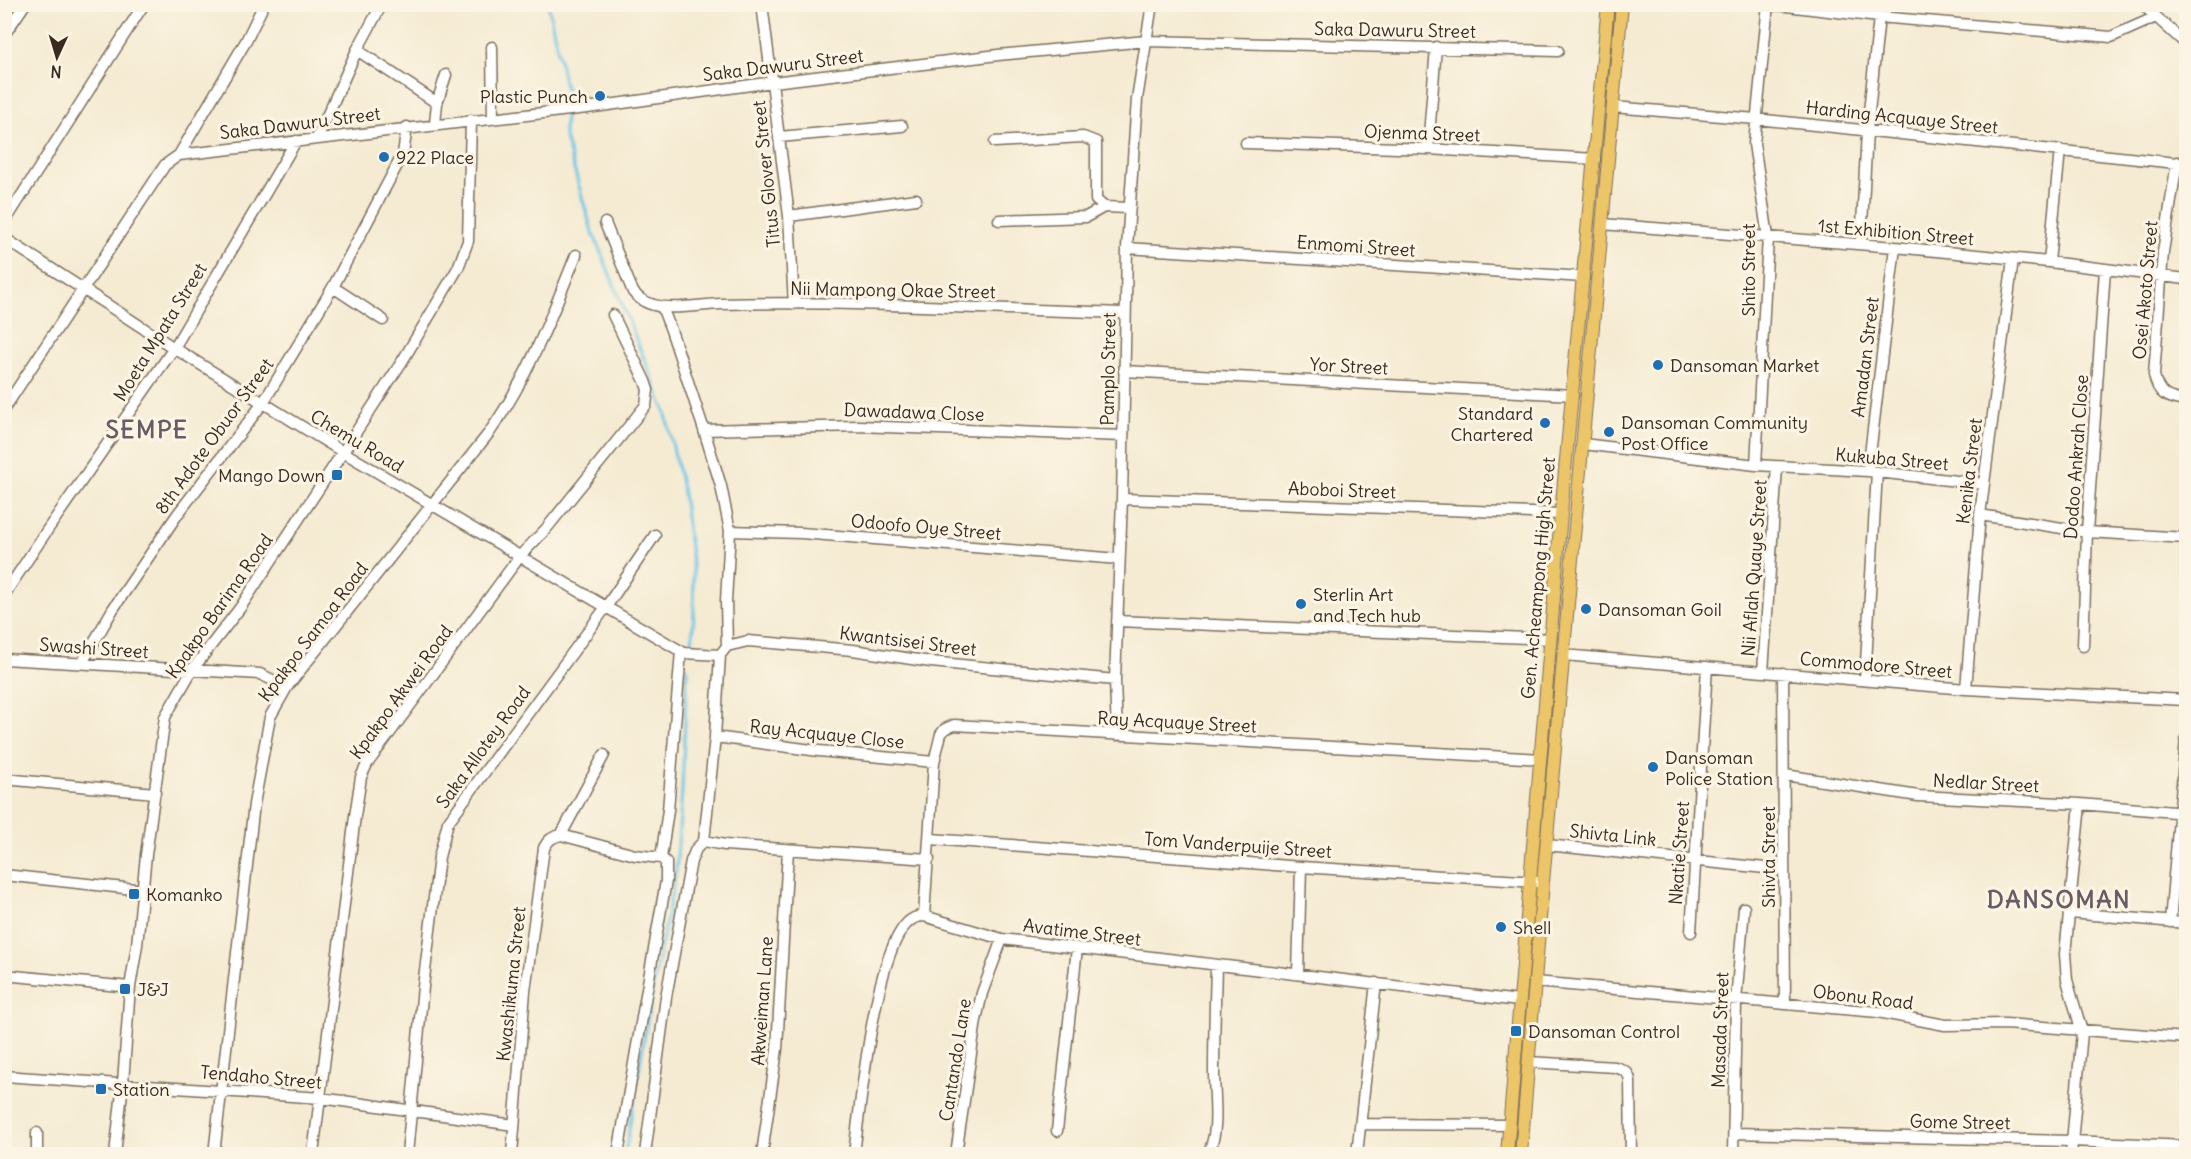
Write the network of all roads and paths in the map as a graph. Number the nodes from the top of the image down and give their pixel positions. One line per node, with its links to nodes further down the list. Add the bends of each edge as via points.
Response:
1 (25, 4): 13 (street)
2 (144, 4): 46 (street)
3 (264, 4): 38 (street)
4 (382, 4): 18 (street)
5 (762, 4): 21 (street, Titus Glover Street)
6 (1152, 4): 14 (street, Pamplo Street)
7 (1608, 4): 39 (main road, Gen. Acheampong High Street)
8 (1622, 4): 23 (main road, Gen. Acheampong High Street)
9 (1769, 4): 11 (street); 25 (street, Shito Street)
10 (2142, 4): 12 (street)
11 (1879, 17): 12 (street, via 2111,38); 30 (street)
12 (2156, 17): 15 (street)
13 (4, 35)
14 (1146, 41): 17 (street, Saka Dawuru Street); 21 (street, Saka Dawuru Street); 43 (street, Pamplo Street, via 1137,99)
15 (2187, 44)
16 (492, 47): 24 (street)
17 (1436, 47): 19 (street, Saka Dawuru Street); 36 (street)
18 (357, 50): 22 (street); 32 (street)
19 (1558, 51)
20 (446, 75): 22 (street)
21 (772, 82): 24 (street, Saka Dawuru Street); 31 (street, Titus Glover Street)
22 (437, 103): 27 (street)
23 (1613, 107): 25 (street, Harding Acquaye Street); 48 (main road, Gen. Acheampong High Street)
24 (493, 118): 26 (street, Saka Dawuru Street)
25 (1756, 119): 30 (street, Harding Acquaye Street); 49 (street, Shito Street, via 1755,144)
26 (471, 120): 27 (street, Saka Dawuru Street); 77 (street, Kpakpo Barima Road, via 465,253 403,360)
27 (435, 124): 29 (street, Saka Dawuru Street)
28 (902, 126): 31 (street)
29 (407, 127): 32 (street, Saka Dawuru Street); 61 (street, 8th Adote Obuor Street, via 403,154)
30 (1867, 131): 37 (street, Harding Acquaye Street); 51 (street)
31 (779, 137): 44 (street, Titus Glover Street)
32 (316, 138): 33 (street, Saka Dawuru Street)
33 (296, 141): 38 (street, Saka Dawuru Street); 68 (street, Moeta Mpata Street)
34 (995, 142): 42 (street, via 1083,137 1096,142 1096,200)
35 (1246, 143): 36 (street, Ojenma Street)
36 (1428, 149): 39 (street, Ojenma Street)
37 (2060, 150): 40 (street, Harding Acquaye Street); 56 (street)
38 (179, 155): 62 (street, via 165,165)
39 (1595, 159): 59 (main road, Gen. Acheampong High Street)
40 (2182, 163): 58 (street, Osei Akoto Street)
41 (916, 198): 44 (street)
42 (1104, 207): 43 (street); 45 (street, via 1086,217)
43 (1129, 208): 53 (street, Pamplo Street)
44 (789, 216): 63 (street, Titus Glover Street)
45 (999, 220)
46 (4, 223)
47 (605, 223): 64 (street, via 633,292 641,300)
48 (1602, 224): 49 (street, 1st Exhibition Street); 76 (main road, Gen. Acheampong High Street)
49 (1768, 237): 51 (street, 1st Exhibition Street); 78 (street, Shito Street)
50 (4, 238): 62 (street, Chemu Road)
51 (1861, 244): 52 (street, 1st Exhibition Street)
52 (1895, 247): 55 (street, 1st Exhibition Street); 80 (street, Amadan Street)
53 (1126, 248): 59 (street, Enmomi Street); 65 (street, Pamplo Street)
54 (576, 255): 83 (street, Kpakpo Samoa Road, via 537,352 509,405)
55 (2013, 259): 56 (street, 1st Exhibition Street); 81 (street, Kenika Street)
56 (2049, 262): 57 (street, 1st Exhibition Street)
57 (2105, 269): 58 (street, 1st Exhibition Street); 87 (street, Dodoo Ankrah Close)
58 (2161, 277): 60 (street, 1st Exhibition Street); 71 (street, Osei Akoto Street, via 2154,375 2167,398)
59 (1584, 278): 70 (main road, Gen. Acheampong High Street)
60 (2187, 279)
61 (333, 287): 67 (street); 72 (street, 8th Adote Obuor Street)
62 (83, 289): 68 (street, Chemu Road); 73 (street)
63 (794, 304): 64 (street, Nii Mampong Okae Street); 65 (street, Nii Mampong Okae Street)
64 (662, 307): 74 (street)
65 (1124, 313): 69 (street, Pamplo Street)
66 (613, 315): 90 (street, Kpakpo Akwei Road, via 645,381 646,405)
67 (383, 320)
68 (174, 348): 72 (street, Chemu Road); 92 (street, Moeta Mpata Street)
69 (1124, 370): 70 (street, Yor Street); 75 (street, Pamplo Street)
70 (1573, 394): 84 (main road, Gen. Acheampong High Street)
71 (2187, 401)
72 (262, 403): 77 (street, Chemu Road); 102 (street, 8th Adote Obuor Street, via 177,515 113,609)
73 (4, 410)
74 (704, 430): 75 (street, Dawadawa Close, via 858,426); 86 (street)
75 (1123, 436): 82 (street, Pamplo Street)
76 (1582, 444): 78 (street, Kukuba Street); 100 (main road, Gen. Acheampong High Street)
77 (343, 452): 83 (street, Chemu Road); 104 (street, Kpakpo Barima Road, via 240,609)
78 (1756, 465): 79 (street, Kukuba Street)
79 (1777, 467): 80 (street, Kukuba Street); 105 (street, Nii Aflah Quaye Street)
80 (1873, 472): 81 (street, Kukuba Street); 108 (street, Amadan Street)
81 (1984, 484): 85 (street, Kenika Street)
82 (1122, 499): 84 (street, Aboboi Street); 91 (street, Pamplo Street)
83 (432, 505): 90 (street, Chemu Road); 109 (street, Kpakpo Samoa Road)
84 (1561, 514): 95 (main road, Gen. Acheampong High Street)
85 (1980, 515): 87 (street); 110 (street, Kenika Street)
86 (730, 531): 91 (street, Odoofo Oye Street, via 801,533); 97 (street)
87 (2087, 532): 89 (street); 96 (street, Dodoo Ankrah Close)
88 (655, 535): 93 (street, Saka Allotey Road)
89 (2187, 538)
90 (520, 556): 93 (street, Chemu Road); 160 (street, Kpakpo Akwei Road, via 364,769)
91 (1119, 559): 94 (street, Pamplo Street)
92 (4, 595)
93 (606, 607): 98 (street, Chemu Road); 161 (street, Saka Allotey Road, via 448,822 439,857)
94 (1118, 621): 95 (street); 107 (street, Pamplo Street)
95 (1551, 639): 116 (main road, Gen. Acheampong High Street)
96 (2083, 646)
97 (723, 651): 99 (street, Kwantsisei Street); 107 (street, Kwantsisei Street, via 748,641); 113 (street)
98 (682, 652): 99 (street, Chemu Road); 128 (street)
99 (702, 654)
100 (1563, 654): 103 (street, Commodore Street); 126 (main road, Gen. Acheampong High Street)
101 (4, 659): 102 (street, Swashi Street)
102 (82, 663): 104 (street, Swashi Street)
103 (1707, 667): 105 (street, Commodore Street); 130 (street, Nkatie Street)
104 (192, 670): 109 (street, Swashi Street, via 260,674); 120 (street, Kpakpo Barima Road, via 165,717)
105 (1763, 672): 106 (street, Commodore Street)
106 (1783, 673): 108 (street, Commodore Street); 118 (street, Shivta Street)
107 (1115, 680): 112 (street, Pamplo Street)
108 (1865, 680): 110 (street, Commodore Street)
109 (287, 687): 159 (street, Kpakpo Samoa Road, via 270,717 254,804)
110 (1966, 689): 111 (street, Commodore Street)
111 (2187, 700)
112 (1117, 735): 116 (street, Ray Acquaye Street); 117 (street, Ray Acquaye Street, via 954,725 941,734)
113 (715, 737): 117 (street, Ray Acquaye Close); 125 (street)
114 (2187, 738): 122 (street)
115 (604, 755): 123 (street, Kwashikuma Street)
116 (1541, 759): 134 (main road, Gen. Acheampong High Street)
117 (934, 762): 124 (street, Ray Acquaye Street)
118 (1785, 775): 121 (street, Nedlar Street, via 1918,796); 132 (street, Shivta Street)
119 (4, 779): 120 (street)
120 (154, 794): 136 (street, Kpakpo Barima Road)
121 (2080, 804): 122 (street, Nedlar Street); 138 (street)
122 (2183, 813): 140 (street)
123 (565, 835): 128 (street, via 635,855); 163 (street, Kwashikuma Street, via 553,837 544,848 525,991)
124 (931, 839): 129 (street, Ray Acquaye Street); 131 (street, Tom Vanderpuije Street)
125 (704, 841): 127 (street); 177 (street, via 691,861 666,998)
126 (1547, 845): 130 (street, Shivta Link); 135 (main road, Gen. Acheampong High Street)
127 (788, 850): 129 (street); 178 (street, Akweiman Lane, via 780,1014)
128 (661, 858): 176 (street, via 666,862 666,881)
129 (929, 859): 139 (street)
130 (1696, 861): 132 (street, Shivta Link); 142 (street, Nkatie Street)
131 (1301, 867): 134 (street, Tom Vanderpuije Street); 146 (street)
132 (1784, 870): 153 (street, Shivta Street)
133 (4, 875): 136 (street)
134 (1529, 881): 135 (street, Tom Vanderpuije Street); 151 (main road, Gen. Acheampong High Street)
135 (1543, 882): 148 (main road, Gen. Acheampong High Street)
136 (143, 890): 150 (street, Kpakpo Barima Road)
137 (1744, 908): 152 (street, Masada Street)
138 (2070, 913): 140 (street); 154 (street, via 2065,954 2067,980)
139 (924, 916): 143 (street, Avatime Street); 179 (street, via 905,925 882,978 870,1032)
140 (2170, 922): 141 (street)
141 (2187, 923)
142 (1691, 933)
143 (1002, 939): 144 (street, Avatime Street); 180 (street, Cantando Lane, via 976,1020)
144 (1077, 948): 145 (street, Avatime Street); 165 (street)
145 (1216, 966): 146 (street, Avatime Street); 181 (street, via 1215,1128)
146 (1298, 974): 149 (street, Avatime Street)
147 (4, 975): 150 (street)
148 (1534, 982): 152 (street, Obonu Road); 156 (main road, Gen. Acheampong High Street)
149 (1376, 983): 151 (street, Avatime Street); 162 (street)
150 (130, 987): 158 (street, Kpakpo Barima Road)
151 (1519, 1001): 164 (main road, Gen. Acheampong High Street)
152 (1736, 1001): 153 (street, Obonu Road); 167 (street, Masada Street)
153 (1785, 1004): 154 (street, Obonu Road, via 1878,1012 1945,1025 2006,1024)
154 (2082, 1032): 155 (street, Obonu Road); 168 (street)
155 (2187, 1038)
156 (1528, 1062): 184 (main road, Gen. Acheampong High Street); 185 (street, via 1624,1070 1628,1074)
157 (4, 1076): 158 (street, Tendaho Street)
158 (123, 1083): 159 (street, Tendaho Street); 171 (street, Kpakpo Barima Road)
159 (222, 1091): 160 (street, Tendaho Street); 172 (street, Kpakpo Samoa Road)
160 (321, 1098): 161 (street, Tendaho Street); 173 (street, Kpakpo Akwei Road)
161 (410, 1111): 163 (street, Tendaho Street); 174 (street, Saka Allotey Road)
162 (1361, 1124): 164 (street); 182 (street)
163 (514, 1125): 175 (street, Kwashikuma Street)
164 (1510, 1125): 183 (main road, Gen. Acheampong High Street)
165 (1057, 1131)
166 (37, 1133): 170 (street)
167 (1734, 1133): 168 (street, Gome Street); 186 (street, Masada Street)
168 (2072, 1141): 169 (street, Gome Street); 187 (street)
169 (2187, 1146)
170 (37, 1155)
171 (115, 1155)
172 (214, 1155)
173 (313, 1155)
174 (407, 1155)
175 (512, 1155)
176 (618, 1155)
177 (645, 1155)
178 (762, 1155)
179 (854, 1155)
180 (956, 1155)
181 (1208, 1155)
182 (1357, 1155)
183 (1507, 1155)
184 (1521, 1155)
185 (1631, 1155)
186 (1733, 1155)
187 (2070, 1155)

